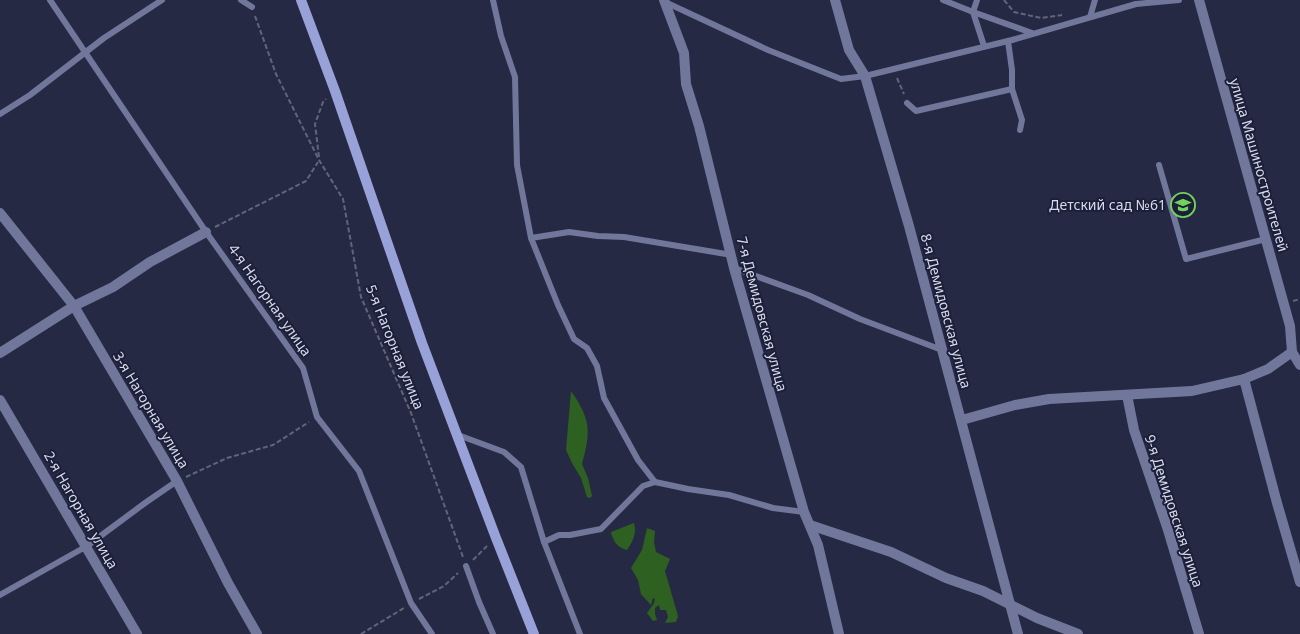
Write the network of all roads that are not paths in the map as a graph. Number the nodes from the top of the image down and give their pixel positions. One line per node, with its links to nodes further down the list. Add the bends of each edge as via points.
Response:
1 (50, 0): 19 (lane, 4-я Нагорная улица)
2 (162, 0): 19 (lane)
3 (241, 0): 13 (lane)
4 (301, 0): 41 (main road, via 422,343)
5 (493, 0): 28 (lane, via 515,77 517,165)
6 (835, 0): 20 (street, 8-я Демидовская улица, via 849,50)
7 (943, 0): 14 (lane)
8 (978, 0): 14 (lane)
9 (1095, 0): 15 (lane)
10 (1179, 0): 15 (lane, via 1136,4)
11 (1199, 0): 29 (street, улица Машиностроителей)
12 (664, 1): 20 (lane, via 768,50 841,79); 30 (street, 7-я Демидовская улица, via 684,53 686,84)
13 (252, 7)
14 (973, 12): 16 (lane); 18 (lane)
15 (1090, 17): 16 (lane)
16 (1032, 33): 17 (lane)
17 (1008, 41): 18 (lane); 21 (lane)
18 (984, 46): 20 (lane)
19 (85, 53): 23 (lane); 27 (lane, 4-я Нагорная улица)
20 (865, 76): 33 (street, 8-я Демидовская улица)
21 (1012, 89): 22 (lane, via 916,111); 24 (lane, via 1022,120)
22 (907, 103)
23 (0, 114)
24 (1020, 130)
25 (1159, 164): 29 (lane, via 1186,259)
26 (0, 212): 32 (street, 3-я Нагорная улица)
27 (206, 232): 32 (street); 54 (lane, 4-я Нагорная улица, via 303,368 317,417 358,471 412,603)
28 (531, 238): 30 (lane, via 568,232 624,237); 43 (lane, via 574,339 587,348 597,366 604,398 638,460)
29 (1266, 239): 34 (street, улица Машиностроителей, via 1290,326)
30 (732, 255): 31 (street, 7-я Демидовская улица)
31 (734, 268): 33 (lane); 44 (street, 7-я Демидовская улица)
32 (74, 306): 35 (street); 42 (street, 3-я Нагорная улица)
33 (942, 350): 40 (street, 8-я Демидовская улица)
34 (1292, 352): 36 (street, улица Машиностроителей); 37 (street, via 1268,369)
35 (0, 353)
36 (1300, 365)
37 (1244, 379): 38 (street, via 1192,391); 49 (street)
38 (1127, 395): 40 (street, via 1050,399); 61 (street, 9-я Демидовская улица, via 1134,430)
39 (0, 400): 47 (street, 2-я Нагорная улица)
40 (962, 420): 51 (street, 8-я Демидовская улица)
41 (458, 435): 46 (lane, via 504,452 520,467); 56 (main road)
42 (177, 481): 47 (lane); 53 (street, 3-я Нагорная улица)
43 (655, 482): 44 (lane); 46 (lane, via 643,486 601,529 559,535)
44 (804, 512): 45 (street, 7-я Демидовская улица)
45 (810, 525): 51 (street, via 891,552); 58 (street, 7-я Демидовская улица, via 818,545)
46 (544, 542): 57 (lane)
47 (87, 546): 50 (lane); 52 (street, 2-я Нагорная улица)
48 (466, 566): 55 (lane)
49 (1300, 582)
50 (0, 595)
51 (1009, 603): 59 (street, 8-я Демидовская улица); 60 (street)
52 (137, 634)
53 (257, 634)
54 (432, 634)
55 (493, 634)
56 (534, 634)
57 (580, 634)
58 (839, 634)
59 (1018, 634)
60 (1078, 634)
61 (1199, 634)

